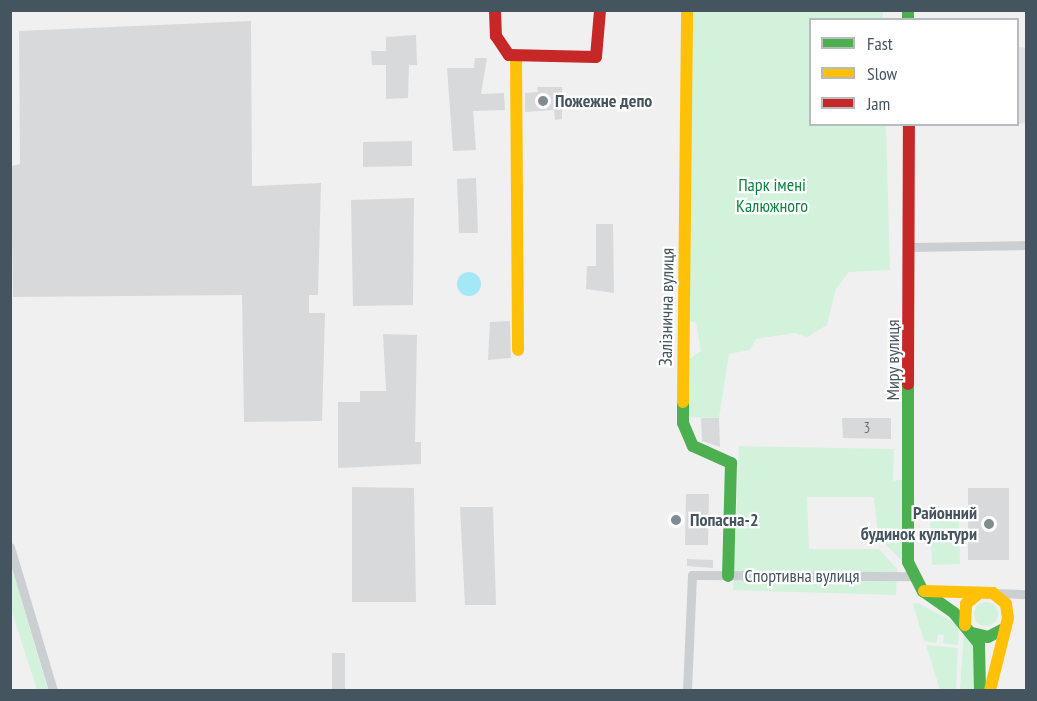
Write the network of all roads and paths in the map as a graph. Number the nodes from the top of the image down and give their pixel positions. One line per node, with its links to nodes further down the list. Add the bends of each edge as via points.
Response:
1 (495, 10): 4 (street, via 496,36 509,55)
2 (600, 10): 4 (street, via 596,57)
3 (687, 10): 10 (street, Залізнична вулиця, via 683,423 693,446 731,463)
4 (516, 56): 8 (street)
5 (909, 126): 7 (street, Миру вулиця)
6 (1026, 244): 7 (street)
7 (911, 247): 11 (street, Миру вулиця, via 908,562)
8 (518, 350)
9 (10, 547): 20 (street)
10 (728, 576): 11 (street, Спортивна вулиця); 21 (street, Спортивна вулиця, via 692,575)
11 (912, 576): 12 (street, Миру вулиця)
12 (923, 591): 13 (street); 19 (street, Миру вулиця)
13 (978, 593): 14 (street); 19 (street, via 964,608)
14 (993, 593): 15 (street); 17 (street)
15 (1012, 594): 16 (street); 17 (street)
16 (1026, 594)
17 (1007, 608): 18 (street)
18 (1004, 628): 19 (street, via 988,638); 23 (street)
19 (969, 629): 22 (street, via 979,644)
20 (53, 690)
21 (687, 690)
22 (980, 690)
23 (990, 690)

